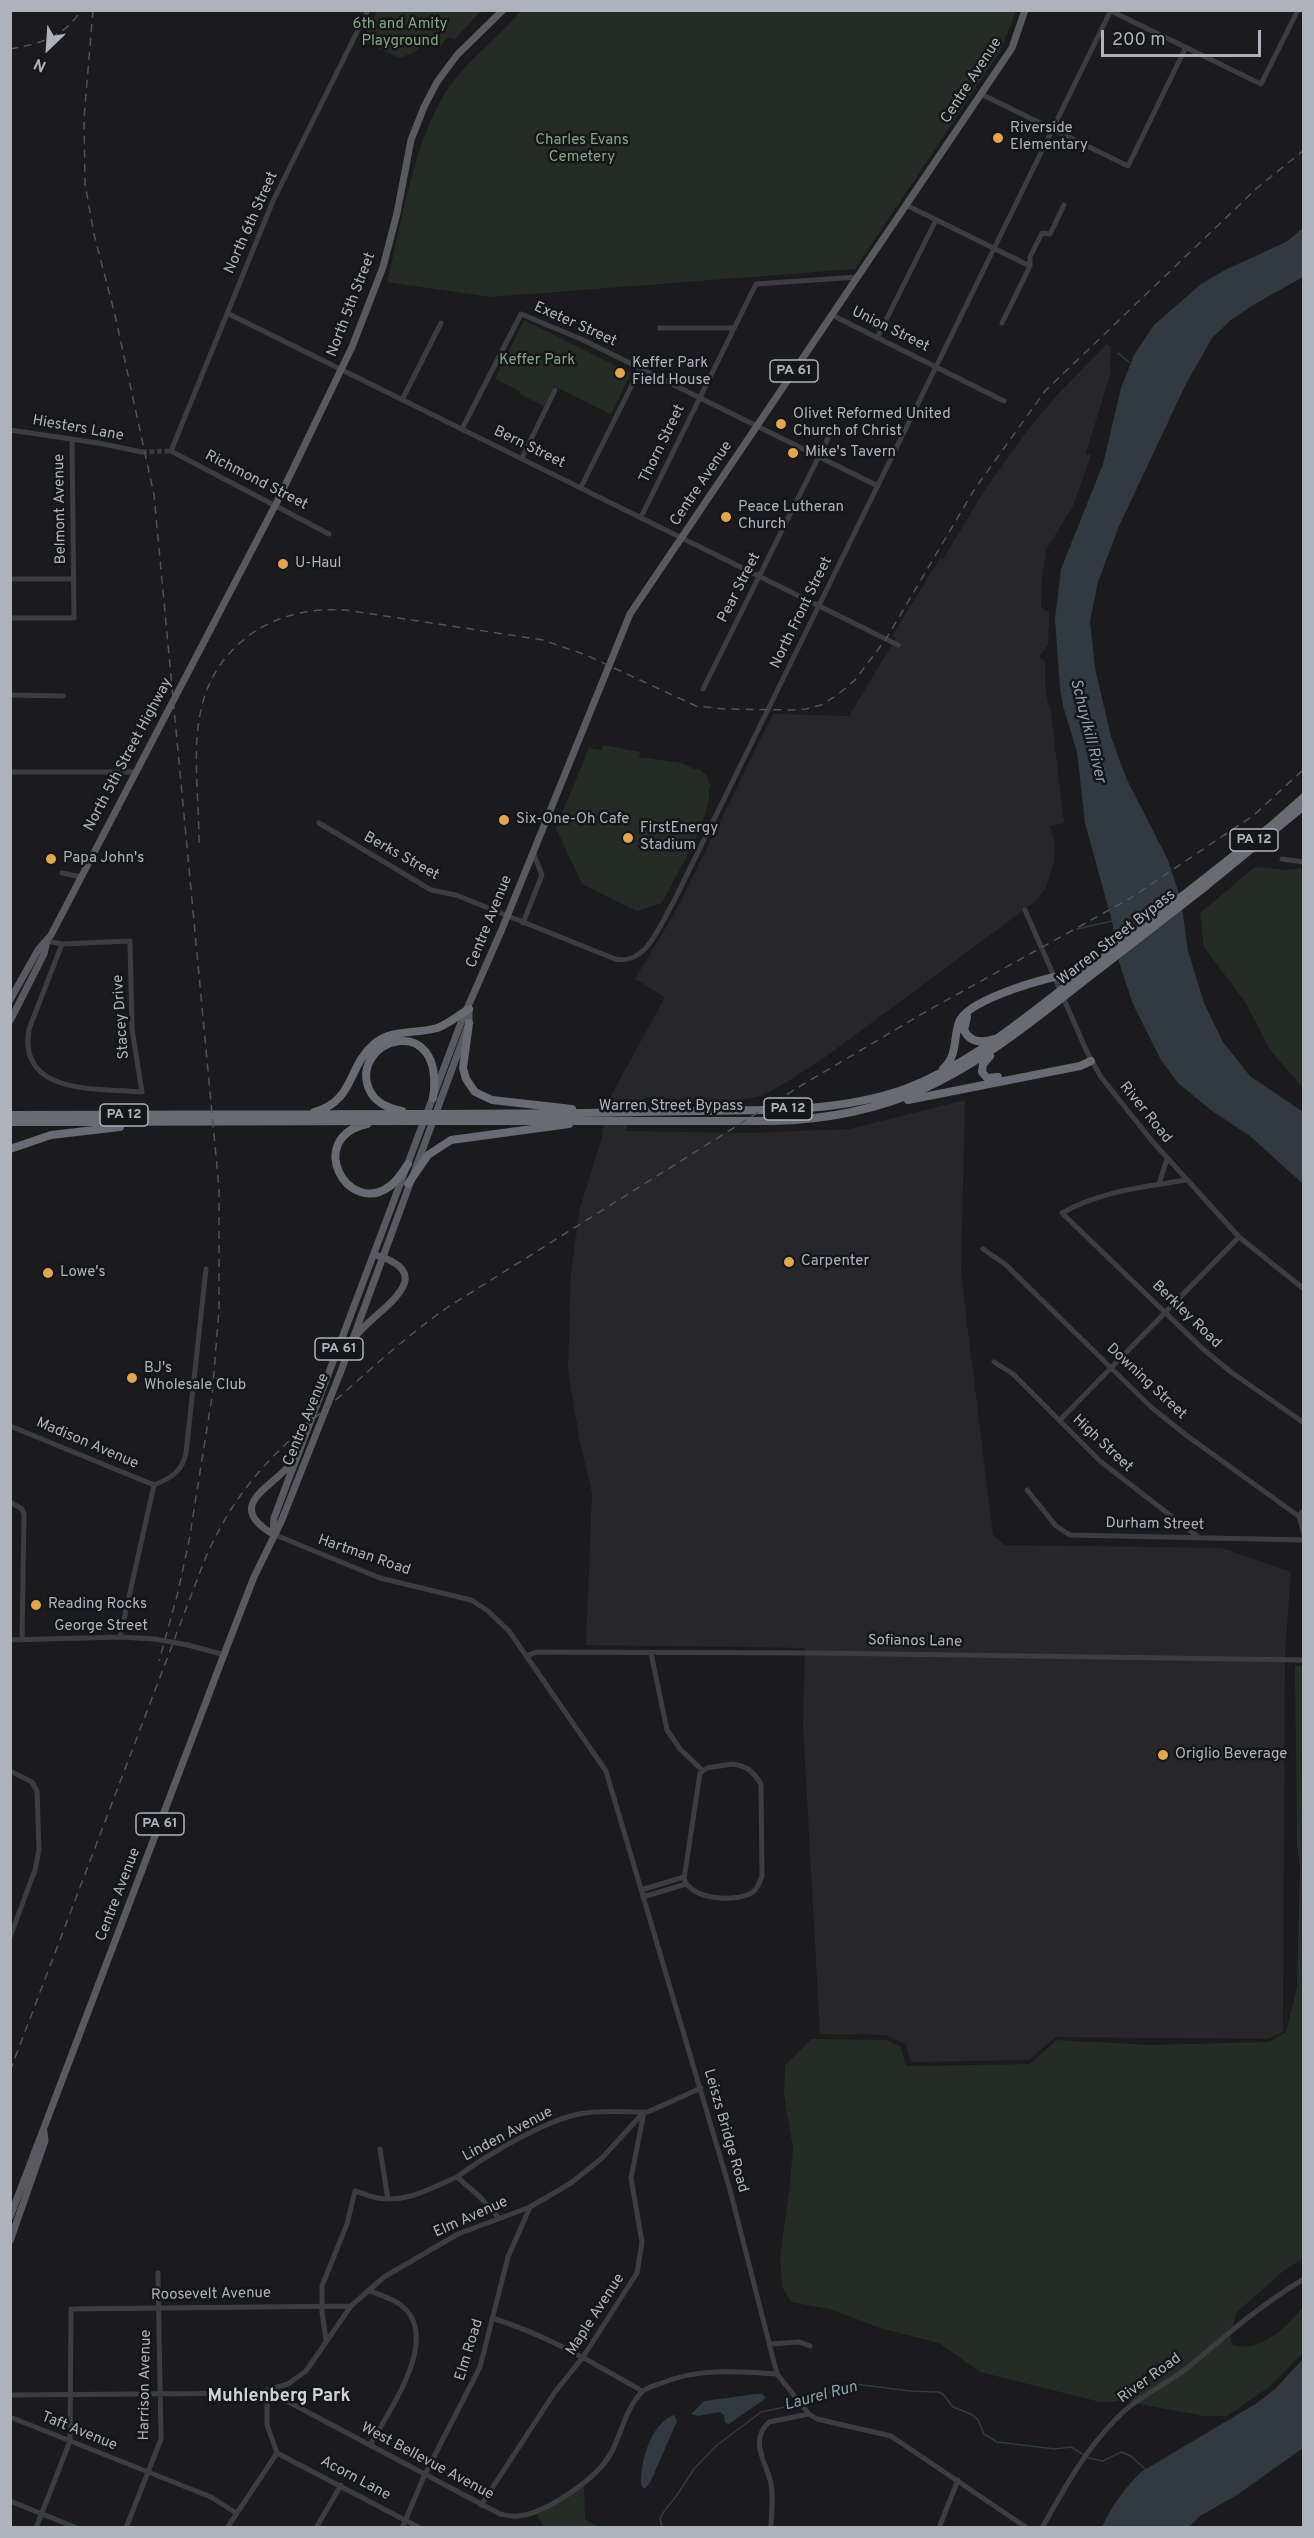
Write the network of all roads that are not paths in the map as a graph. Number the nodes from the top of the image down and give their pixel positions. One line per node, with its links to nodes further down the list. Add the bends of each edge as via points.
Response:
1 (368, 10): 15 (street, North 6th Street, via 274,199)
2 (503, 10): 23 (main road, North 5th Street, via 457,55 423,107 411,140 383,267)
3 (1024, 10): 7 (main road, Centre Avenue / PA 61, via 1012,48)
4 (1111, 10): 6 (street); 8 (street, North Front Street)
5 (1298, 10): 6 (street, via 1261,84)
6 (1186, 47): 8 (street, via 1128,166)
7 (981, 94): 8 (street); 9 (main road, Centre Avenue / PA 61)
8 (1053, 130): 12 (street, North Front Street)
9 (906, 205): 11 (street); 14 (main road, Centre Avenue / PA 61)
10 (1064, 205): 13 (street, via 1050,234 1042,233 1030,257)
11 (936, 220): 12 (street); 21 (street)
12 (995, 249): 13 (street); 22 (street, North Front Street)
13 (1030, 266): 18 (street)
14 (858, 277): 16 (main road, Centre Avenue / PA 61); 20 (street, Thorn Street, via 756,284)
15 (227, 313): 23 (street, Bern Street); 34 (street, North 6th Street)
16 (832, 315): 21 (street, Union Street); 29 (main road, Centre Avenue / PA 61)
17 (441, 323): 27 (street)
18 (1002, 323)
19 (660, 328): 20 (street)
20 (734, 328): 26 (street, Thorn Street)
21 (877, 338): 22 (street, Union Street)
22 (937, 367): 28 (street, Union Street); 38 (street, North Front Street)
23 (341, 369): 27 (street, Bern Street); 40 (main road, North 5th Street)
24 (640, 369): 26 (street, Exeter Street); 30 (street, Exeter Street, via 521,314); 39 (street)
25 (555, 390): 37 (street)
26 (700, 398): 29 (street, Exeter Street); 41 (street, Thorn Street)
27 (402, 400): 30 (street, Bern Street)
28 (1004, 401)
29 (757, 426): 36 (street, Exeter Street); 43 (main road, Centre Avenue / PA 61)
30 (462, 429): 37 (street, Bern Street)
31 (10, 430): 33 (street, Hiesters Lane)
32 (830, 434): 36 (street, Pear Street)
33 (72, 439): 35 (street, Hiesters Lane); 46 (street, Belmont Avenue)
34 (171, 451): 40 (street, Richmond Street)
35 (142, 452)
36 (819, 457): 38 (street, Exeter Street); 44 (street, Pear Street)
37 (522, 458): 39 (street, Bern Street)
38 (878, 486): 47 (street, North Front Street)
39 (581, 488): 41 (street, Bern Street)
40 (276, 505): 42 (street, Richmond Street); 48 (main road, North 5th Street)
41 (640, 517): 43 (street, Bern Street)
42 (329, 534)
43 (682, 537): 44 (street, Bern Street); 59 (main road, Centre Avenue / PA 61, via 630,614)
44 (760, 576): 47 (street, Bern Street); 51 (street, Pear Street)
45 (10, 579): 46 (street)
46 (74, 579): 49 (street, Belmont Avenue, via 74,618)
47 (819, 606): 50 (street, Bern Street); 70 (street, North Front Street, via 674,901 645,950)
48 (219, 614): 55 (main road, North 5th Street Highway)
49 (10, 618)
50 (898, 645)
51 (703, 689)
52 (10, 695): 53 (street)
53 (63, 696)
54 (10, 772): 55 (street)
55 (135, 772): 63 (main road, North 5th Street Highway)
56 (1304, 797): 64 (highway, Warren Street Bypass / PA 12)
57 (1304, 806): 64 (highway, Warren Street Bypass / PA 12)
58 (319, 824): 66 (street, Berks Street, via 431,890 456,895)
59 (533, 852): 66 (main road, Centre Avenue / PA 61); 67 (street, via 542,875)
60 (1282, 859): 61 (street)
61 (1304, 862)
62 (62, 873): 63 (street)
63 (81, 877): 68 (main road, North 5th Street Highway)
64 (1204, 883): 73 (highway, Warren Street Bypass / PA 12, bridge)
65 (1025, 910): 71 (street, River Road)
66 (507, 917): 67 (street, Berks Street); 74 (main road, Centre Avenue / PA 61)
67 (523, 923): 70 (street, Berks Street, via 615,959)
68 (47, 941): 69 (street); 72 (main road, North 5th Street Highway); 75 (main road, North 5th Street Highway)
69 (62, 944): 69 (street, Stacey Drive, via 130,940 131,1023 142,1092 57,1083 44,1075 31,1058 29,1029)
70 (631, 960)
71 (1054, 977): 77 (highway, via 975,1010 964,1023 967,1035 976,1041 989,1041); 79 (street, River Road); 80 (highway, via 968,1009 959,1023 952,1058)
72 (10, 1000)
73 (1052, 1001): 77 (highway, Warren Street Bypass / PA 12); 78 (highway, Warren Street Bypass / PA 12)
74 (469, 1009): 76 (main road, Centre Avenue / PA 61); 81 (main road, Centre Avenue / PA 61); 83 (highway, via 440,1027 377,1041 338,1100)
75 (10, 1021)
76 (469, 1023): 86 (highway, via 463,1068 468,1084 478,1094 492,1100); 95 (main road, Centre Avenue / PA 61)
77 (1006, 1033): 80 (highway, Warren Street Bypass / PA 12, via 970,1058)
78 (999, 1047): 79 (highway, via 982,1066 987,1078); 82 (highway, Warren Street Bypass / PA 12, via 948,1078)
79 (1091, 1061): 82 (highway); 92 (street, River Road)
80 (930, 1078): 85 (highway, Warren Street Bypass / PA 12, via 890,1094 833,1106)
81 (433, 1098): 87 (highway, via 434,1065 422,1049 397,1042 375,1054 367,1076 374,1097 387,1107); 93 (main road, Centre Avenue / PA 61)
82 (878, 1106): 85 (highway, Warren Street Bypass / PA 12, via 796,1120)
83 (306, 1114): 84 (highway, Warren Street Bypass / PA 12); 87 (highway, Warren Street Bypass / PA 12)
84 (10, 1115)
85 (638, 1116): 86 (highway, Warren Street Bypass / PA 12)
86 (592, 1117): 87 (highway, Warren Street Bypass / PA 12, bridge); 95 (highway, via 549,1128 451,1140 428,1155)
87 (419, 1118): 88 (highway, Warren Street Bypass / PA 12)
88 (381, 1121): 90 (highway, Warren Street Bypass / PA 12); 93 (highway, via 355,1128 341,1140 335,1157 341,1178 355,1190 377,1192 390,1185)
89 (10, 1122): 90 (highway, Warren Street Bypass / PA 12)
90 (174, 1122): 91 (highway, via 64,1133)
91 (10, 1149)
92 (1167, 1159): 94 (street, River Road); 96 (street)
93 (408, 1164): 99 (main road, Centre Avenue / PA 61)
94 (1186, 1180): 96 (street); 97 (street, River Road)
95 (408, 1184): 99 (main road, Centre Avenue / PA 61)
96 (1159, 1184): 102 (street, Berkley Road, via 1107,1193 1062,1213)
97 (1239, 1238): 101 (street, River Road); 102 (street)
98 (984, 1249): 105 (street, Downing Street, via 1005,1264)
99 (378, 1256): 103 (main road, Centre Avenue / PA 61); 103 (main road, via 402,1269 403,1288 365,1323); 109 (main road, Centre Avenue / PA 61)
100 (206, 1269): 110 (street, via 186,1454 177,1473)
101 (1304, 1289)
102 (1166, 1313): 105 (street); 107 (street, Berkley Road, via 1224,1366)
103 (351, 1343): 115 (main road, Centre Avenue / PA 61)
104 (994, 1362): 106 (street, High Street, via 1013,1374)
105 (1112, 1368): 106 (street); 114 (street, Downing Street, via 1179,1430)
106 (1060, 1420): 117 (street, High Street, via 1113,1472)
107 (1304, 1424)
108 (10, 1426): 110 (street, Madison Avenue)
109 (300, 1449): 115 (main road, Centre Avenue / PA 61, via 274,1518); 115 (main road, via 288,1468 254,1501 254,1519)
110 (154, 1485): 120 (street)
111 (1027, 1490): 117 (street, Durham Street, via 1056,1526 1070,1535)
112 (10, 1502): 122 (street, via 24,1514)
113 (1304, 1510): 114 (street)
114 (1301, 1518): 116 (street)
115 (273, 1534): 119 (street, Hartman Road, via 380,1578 471,1600); 124 (main road, Centre Avenue / PA 61)
116 (1304, 1534)
117 (1198, 1537): 118 (street, Durham Street)
118 (1304, 1540)
119 (509, 1631): 125 (street, Leiszs Bridge Road)
120 (120, 1637): 122 (street, George Street); 124 (street, George Street, bridge, via 155,1639)
121 (10, 1640): 122 (street, George Street)
122 (22, 1640)
123 (651, 1653): 125 (street, Sofianos Lane, via 537,1652); 126 (street, Sofianos Lane); 128 (street, via 667,1730)
124 (225, 1655): 136 (main road, Centre Avenue / PA 61)
125 (526, 1656): 131 (street, Leiszs Bridge Road, via 606,1771)
126 (1304, 1660)
127 (10, 1771): 133 (street, via 32,1782 38,1791 39,1839 38,1860)
128 (703, 1771): 129 (street, via 697,1782); 130 (street, via 743,1765 754,1772 761,1784 762,1876 759,1886 743,1897 709,1897)
129 (684, 1876): 130 (street); 131 (street)
130 (686, 1884): 132 (street)
131 (641, 1890): 132 (street, Leiszs Bridge Road)
132 (643, 1897): 134 (street, Leiszs Bridge Road)
133 (10, 1937)
134 (701, 2088): 135 (street, Elm Avenue); 152 (street, Leiszs Bridge Road)
135 (644, 2112): 138 (street, Linden Avenue, via 594,2112 559,2119); 140 (street, Elm Avenue, via 592,2167); 154 (street, Maple Avenue, via 631,2178 641,2236 640,2260 630,2285)
136 (44, 2132): 141 (main road, Centre Avenue / PA 61); 143 (main road, Centre Avenue / PA 61, via 45,2141)
137 (380, 2149): 139 (street)
138 (457, 2177): 139 (street, Linden Avenue, via 422,2193); 142 (street, Linden Avenue)
139 (388, 2199): 147 (street, via 355,2192 347,2224 325,2275)
140 (530, 2206): 142 (street, Elm Avenue); 150 (street, Elm Road, via 508,2257)
141 (10, 2217)
142 (498, 2217): 146 (street, Elm Avenue, via 448,2239)
143 (10, 2241)
144 (158, 2273): 149 (street, Harrison Avenue)
145 (1304, 2279): 185 (street, River Road, via 1268,2300 1189,2367 1117,2418 1077,2466)
146 (368, 2290): 148 (street, Elm Avenue); 164 (street, via 406,2309 414,2322 417,2341 410,2370)
147 (322, 2305): 148 (street, Roosevelt Avenue); 149 (street, Roosevelt Avenue); 151 (street)
148 (351, 2306): 151 (street, Elm Avenue)
149 (159, 2308): 157 (street, Harrison Avenue); 159 (street, Roosevelt Avenue, via 71,2309)
150 (492, 2318): 154 (street, via 539,2334); 167 (street, Elm Road, via 474,2383)
151 (326, 2340): 158 (street, Elm Avenue, via 300,2376)
152 (770, 2344): 153 (street, via 800,2342); 155 (street, Leiszs Bridge Road)
153 (810, 2346)
154 (583, 2357): 156 (street); 171 (street, Maple Avenue, via 555,2392)
155 (777, 2374): 156 (street, via 728,2370 690,2375); 161 (street, Leiszs Bridge Road)
156 (642, 2391): 171 (street, West Bellevue Avenue, via 611,2454 584,2484 526,2515 511,2517)
157 (160, 2392): 158 (street, West Bellevue Avenue); 159 (street, West Bellevue Avenue); 166 (street, Harrison Avenue, via 161,2439)
158 (267, 2392): 164 (street, West Bellevue Avenue); 165 (street, via 267,2425)
159 (71, 2394): 160 (street, West Bellevue Avenue); 163 (street)
160 (10, 2395)
161 (809, 2414): 168 (street, via 825,2422 891,2436); 182 (street, via 769,2422 759,2436 759,2449 771,2483)
162 (10, 2417): 163 (street, Taft Avenue)
163 (70, 2441): 166 (street, Taft Avenue); 172 (street)
164 (370, 2445): 167 (street, West Bellevue Avenue)
165 (278, 2453): 169 (street, Acorn Lane); 173 (street)
166 (148, 2472): 173 (street, Taft Avenue, via 211,2497); 177 (street, Harrison Avenue)
167 (425, 2474): 171 (street, West Bellevue Avenue); 174 (street, Elm Road)
168 (958, 2480): 183 (street); 184 (street)
169 (341, 2485): 174 (street, Acorn Lane); 179 (street)
170 (10, 2500): 172 (street)
171 (481, 2505)
172 (42, 2513): 175 (street); 176 (street)
173 (236, 2513): 178 (street)
174 (405, 2520): 180 (street, Elm Road); 181 (street, Acorn Lane)
175 (36, 2528)
176 (77, 2528)
177 (126, 2528)
178 (227, 2528)
179 (316, 2528)
180 (402, 2528)
181 (420, 2528)
182 (771, 2528)
183 (939, 2528)
184 (1028, 2528)
185 (1042, 2528)

